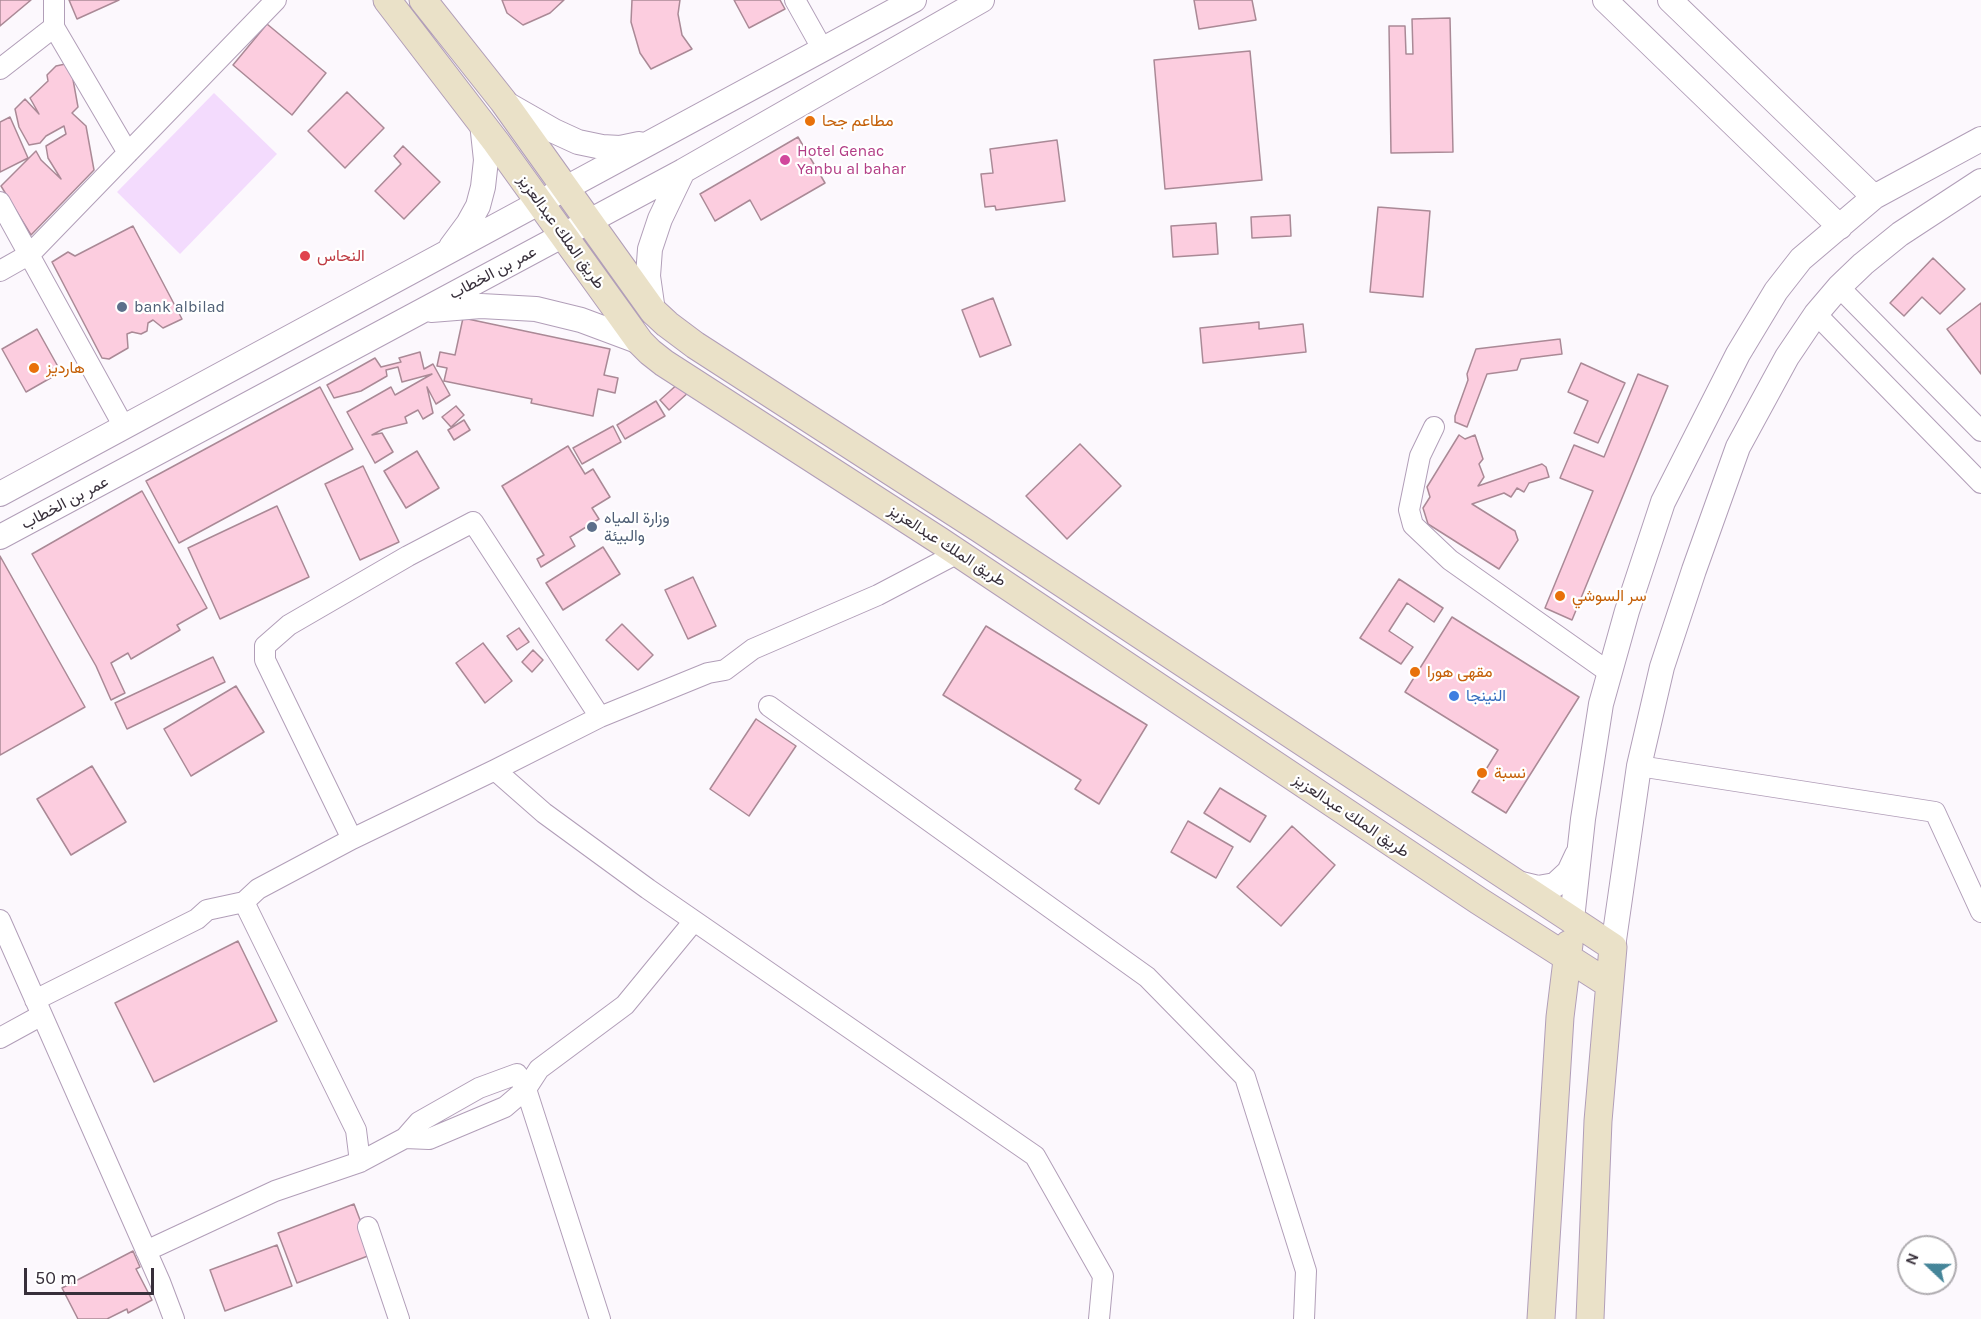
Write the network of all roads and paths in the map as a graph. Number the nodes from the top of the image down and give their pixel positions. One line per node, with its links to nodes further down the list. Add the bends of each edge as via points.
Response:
1 (54, 0): 10 (street)
2 (276, 0): 17 (street)
3 (387, 0): 14 (main road, طريق الملك عبدالعزيز)
4 (423, 0): 13 (main road, طريق الملك عبدالعزيز)
5 (795, 0): 11 (street)
6 (914, 0): 11 (street)
7 (982, 0): 18 (street, عمر بن الخطاب)
8 (1605, 0): 25 (street)
9 (1670, 0): 21 (street)
10 (54, 27): 12 (street); 17 (street)
11 (823, 50): 16 (street)
12 (2, 63)
13 (503, 101): 16 (street, via 578,142 621,148); 20 (main road, طريق الملك عبدالعزيز)
14 (482, 123): 23 (main road, طريق الملك عبدالعزيز); 27 (street, via 486,160 478,206)
15 (1981, 139): 21 (street)
16 (656, 140): 20 (street)
17 (128, 153): 28 (street)
18 (683, 171): 24 (street, عمر بن الخطاب); 31 (street, via 650,249 648,276)
19 (1981, 181): 30 (street, via 1900,234)
20 (566, 188): 23 (street); 24 (main road, طريق الملك عبدالعزيز)
21 (1874, 197): 25 (street)
22 (0, 202): 28 (street)
23 (539, 202): 26 (main road, طريق الملك عبدالعزيز); 27 (street)
24 (590, 222): 26 (street, عمر بن الخطاب); 31 (main road, طريق الملك عبدالعزيز)
25 (1840, 227): 42 (street, via 1801,260 1776,291 1737,354 1663,502)
26 (563, 236): 32 (street, عمر بن الخطاب); 34 (main road, طريق الملك عبدالعزيز)
27 (446, 253): 35 (street)
28 (30, 254): 29 (street); 35 (street)
29 (0, 271)
30 (1839, 287): 33 (street); 37 (street)
31 (653, 310): 49 (main road, طريق الملك عبدالعزيز, via 695,345)
32 (423, 311): 34 (street, via 481,306 536,309 581,320); 40 (street, عمر بن الخطاب)
33 (1816, 314): 38 (street); 45 (street, via 1787,357 1738,447 1662,667)
34 (640, 342): 41 (main road, طريق الملك عبدالعزيز, via 664,363)
35 (124, 427): 39 (street)
36 (1434, 427): 42 (street, via 1420,456 1409,510 1413,525 1450,560)
37 (1981, 431)
38 (1981, 483)
39 (0, 494)
40 (0, 537)
41 (958, 553): 44 (street, via 878,595 753,649 725,670 708,673); 56 (main road, طريق الملك عبدالعزيز)
42 (1610, 673): 48 (street, via 1601,704)
43 (770, 706): 69 (street, via 1147,977 1245,1077 1306,1271)
44 (600, 717): 46 (street); 47 (street, via 473,522 288,625 264,646 265,660)
45 (1640, 766): 51 (street, via 1935,812); 55 (street)
46 (495, 770): 47 (street); 54 (street, via 544,813)
47 (352, 839): 50 (street, via 258,889)
48 (1579, 850): 49 (street, via 1569,872 1555,885 1538,888); 52 (street)
49 (1517, 883): 52 (main road, طريق الملك عبدالعزيز)
50 (244, 902): 58 (street, via 207,910 198,919); 62 (street, via 356,1130)
51 (1981, 912)
52 (1572, 919): 55 (main road, طريق الملك عبدالعزيز); 56 (main road)
53 (0, 920): 58 (street)
54 (694, 921): 60 (street, via 625,1005 539,1069); 68 (street, via 1035,1156 1103,1276)
55 (1613, 947): 57 (main road)
56 (1567, 958): 57 (main road, طريق الملك عبدالعزيز); 70 (main road)
57 (1609, 984): 71 (main road, via 1598,1120)
58 (39, 1008): 59 (street); 64 (street)
59 (0, 1038)
60 (526, 1089): 61 (street, via 505,1107 429,1139); 61 (street, via 517,1074 479,1088 419,1122); 67 (street)
61 (405, 1138): 62 (street)
62 (360, 1162): 64 (street, via 275,1191)
63 (368, 1227): 66 (street)
64 (146, 1251): 65 (street)
65 (174, 1319)
66 (399, 1319)
67 (600, 1319)
68 (1100, 1319)
69 (1304, 1319)
70 (1541, 1319)
71 (1590, 1319)

